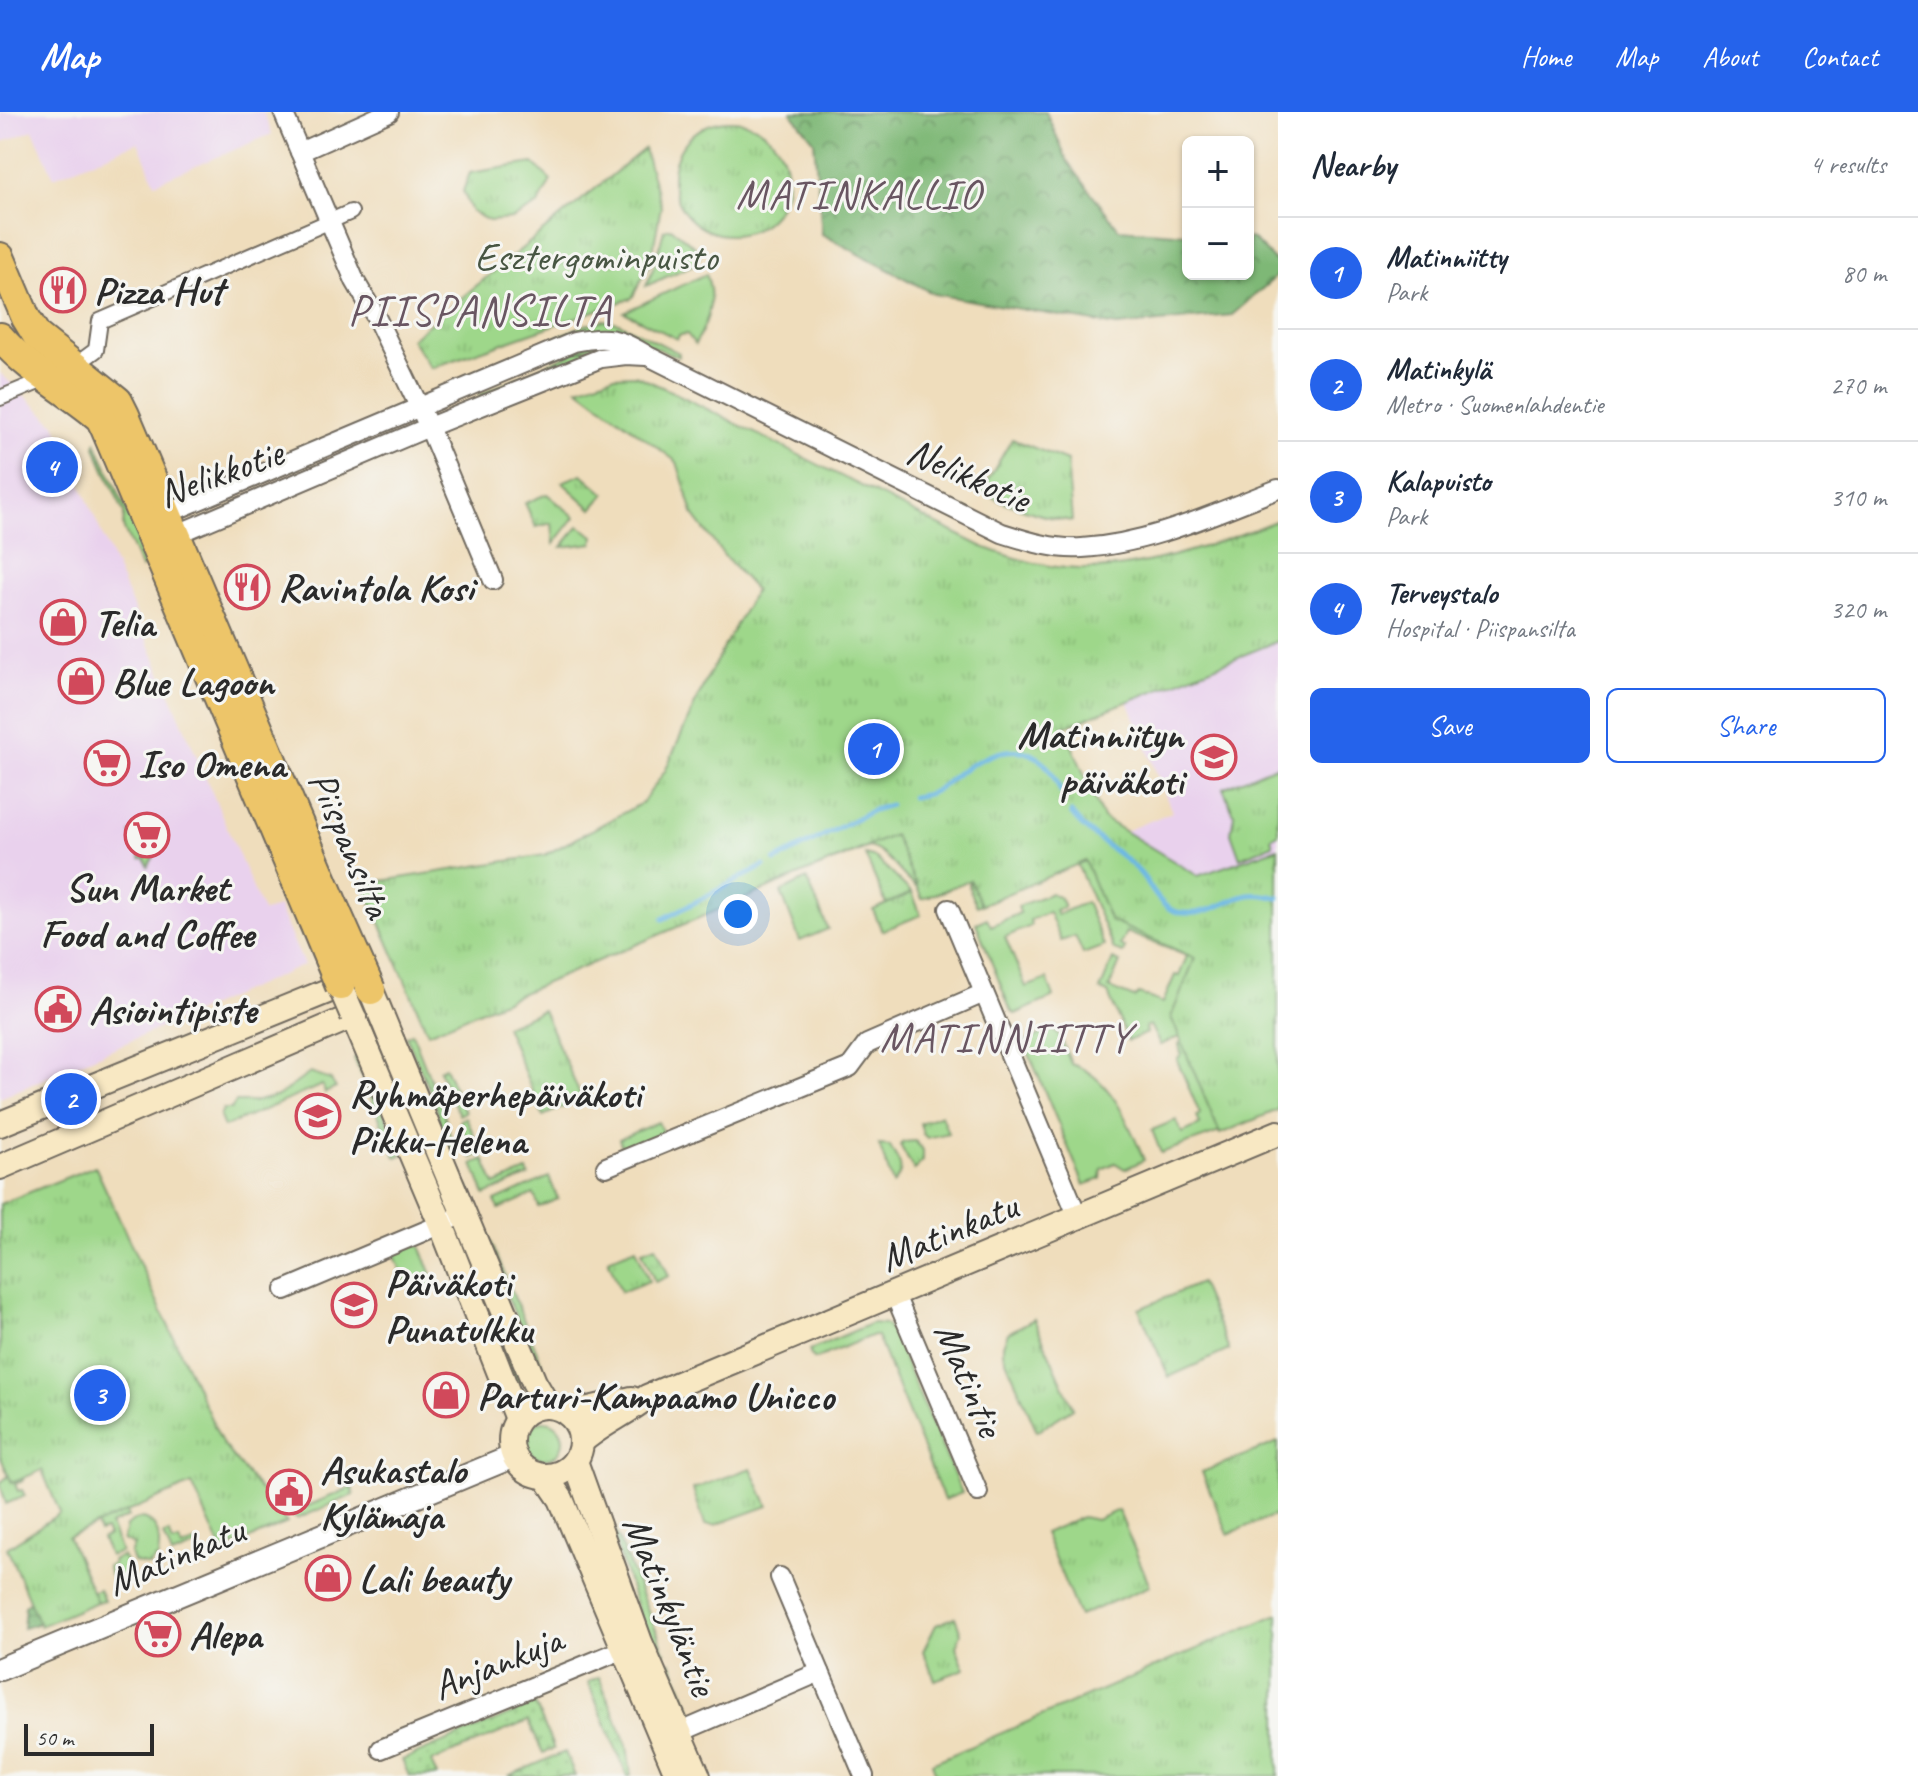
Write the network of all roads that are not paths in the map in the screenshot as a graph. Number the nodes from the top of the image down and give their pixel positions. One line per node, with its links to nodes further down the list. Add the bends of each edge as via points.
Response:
1 (283, 112): 3 (street)
2 (389, 112): 3 (street)
3 (300, 152): 5 (street)
4 (351, 212): 5 (street)
5 (329, 221): 9 (street, via 100,321 96,350); 12 (street)
6 (0, 257): 9 (main road, Piispansilta, via 37,336)
7 (0, 337): 10 (main road, Piispansilta)
8 (648, 356): 12 (street, Nelikkotie, via 623,341 599,337 574,342); 13 (street, Nelikkotie, via 601,358); 14 (street, Nelikkotie, via 1027,541 1080,548 1126,542)
9 (73, 367): 10 (street); 15 (main road, Piispansilta, via 118,401)
10 (46, 379): 11 (street); 15 (main road, Piispansilta, via 100,418)
11 (0, 398)
12 (418, 408): 13 (street); 15 (street, Nelikkotie)
13 (429, 427): 15 (street, Nelikkotie); 16 (street)
14 (1278, 489)
15 (163, 527): 18 (main road, Piispansilta)
16 (493, 580)
17 (949, 909): 21 (street)
18 (324, 916): 19 (main road, Piispansilta, bridge); 20 (main road, Piispansilta, bridge)
19 (340, 986): 20 (main road); 22 (main road, Piispansilta, bridge); 23 (main road)
20 (371, 990): 22 (main road); 27 (main road, Piispansilta, bridge)
21 (984, 993): 26 (street, via 867,1044 850,1067); 28 (street)
22 (353, 1016): 25 (main road); 29 (main road, Piispansilta)
23 (0, 1124)
24 (1278, 1133): 28 (main road, Matinkatu)
25 (0, 1167)
26 (606, 1167)
27 (464, 1214): 29 (street); 33 (main road, Piispansilta, via 534,1382)
28 (1078, 1217): 31 (main road, Matinkatu)
29 (441, 1224): 30 (street); 34 (main road, Piispansilta)
30 (285, 1290)
31 (895, 1295): 32 (main road, Matinkatu); 38 (street, Matintie)
32 (647, 1397): 33 (main road, Matinkatu, via 596,1409); 35 (main road, Matinkatu, via 593,1432)
33 (558, 1410): 34 (main road, via 528,1410); 35 (main road, via 578,1427)
34 (518, 1419): 36 (main road, via 510,1437)
35 (578, 1452): 37 (main road, via 562,1473); 40 (main road, Matinkyläntie)
36 (514, 1456): 37 (main road, via 530,1473); 41 (street, Matinkatu)
37 (546, 1477): 40 (main road, Matinkyläntie)
38 (978, 1492)
39 (780, 1577): 42 (street)
40 (632, 1645): 43 (main road, Matinkyläntie); 44 (street, Anjankuja)
41 (0, 1669)
42 (820, 1672): 43 (street); 47 (street)
43 (672, 1736): 45 (main road, Matinkyläntie); 46 (main road, Matinkyläntie)
44 (381, 1749)
45 (678, 1776)
46 (698, 1776)
47 (864, 1776)

